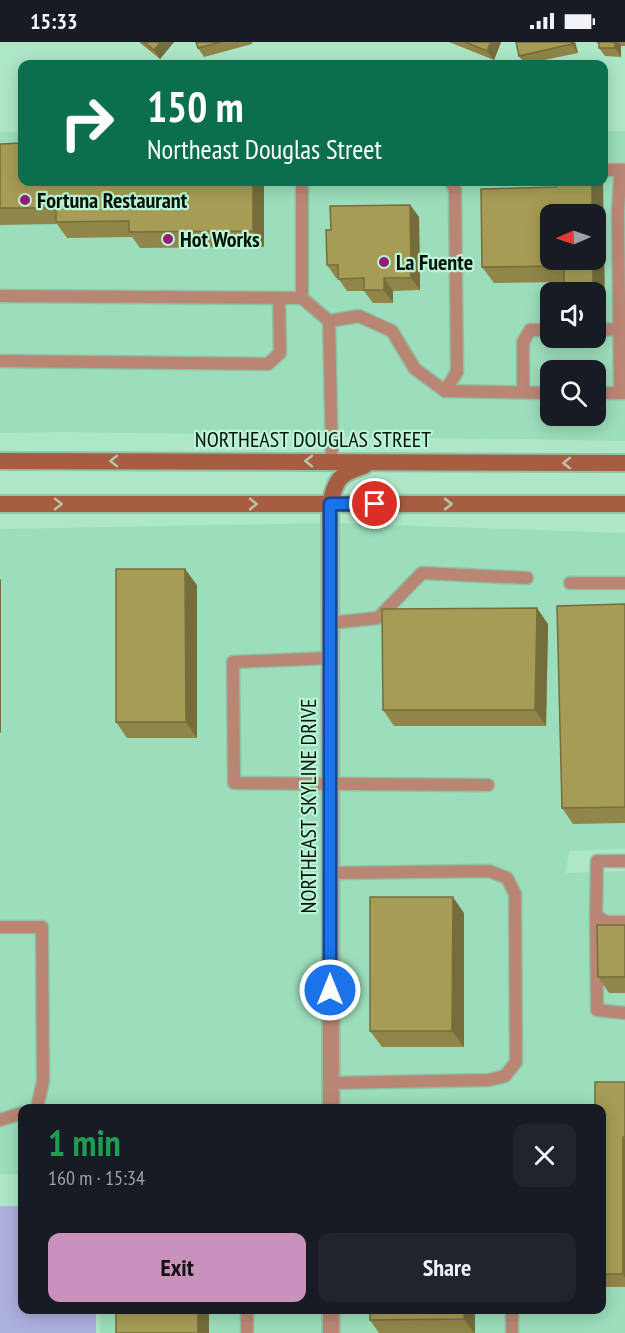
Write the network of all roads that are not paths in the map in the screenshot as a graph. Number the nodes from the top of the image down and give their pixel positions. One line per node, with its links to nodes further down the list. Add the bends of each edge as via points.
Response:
1 (608, 170): 2 (lane)
2 (625, 171): 9 (lane, via 620,178 618,211)
3 (302, 186): 7 (lane)
4 (453, 186): 13 (lane, via 457,372)
5 (0, 296): 6 (lane)
6 (279, 298): 7 (lane); 12 (lane, via 280,353 268,364)
7 (302, 298): 8 (lane)
8 (329, 321): 13 (lane, via 359,316 392,331 415,369); 19 (lane)
9 (620, 329): 11 (lane); 17 (lane)
10 (540, 330): 14 (lane, via 530,330 523,342)
11 (606, 330)
12 (0, 361)
13 (445, 392): 14 (lane)
14 (523, 393): 15 (lane)
15 (540, 393)
16 (606, 393): 17 (lane)
17 (623, 393)
18 (0, 461): 19 (main road, NORTHEAST DOUGLAS STREET, one-way to 18)
19 (332, 462): 20 (main road, NORTHEAST DOUGLAS STREET)
20 (376, 462): 21 (main road, NORTHEAST DOUGLAS STREET, one-way to 20); 23 (main road, via 346,471 335,483)
21 (625, 463)
22 (0, 504): 23 (main road, one-way to 23)
23 (330, 504): 24 (main road, one-way to 24); 28 (street, NORTHEAST SKYLINE DRIVE)
24 (625, 504)
25 (527, 578): 28 (lane, via 422,573 378,618)
26 (570, 583): 27 (lane)
27 (625, 583)
28 (330, 623): 29 (street, NORTHEAST SKYLINE DRIVE)
29 (330, 658): 30 (street, NORTHEAST SKYLINE DRIVE); 30 (lane, via 233,662 234,783)
30 (330, 783): 31 (lane); 33 (street, NORTHEAST SKYLINE DRIVE)
31 (488, 785)
32 (625, 861): 34 (lane, via 597,861)
33 (330, 873): 38 (street, NORTHEAST SKYLINE DRIVE); 38 (lane, via 489,871 507,878 515,894 516,1050 516,1062 505,1076 489,1080)
34 (596, 916): 35 (lane, via 606,922); 37 (lane, via 597,1010)
35 (625, 922)
36 (0, 927): 39 (lane, via 42,927 43,1081)
37 (625, 1013)
38 (331, 1083): 40 (street, NORTHEAST SKYLINE DRIVE)
39 (38, 1104)
40 (331, 1104)
41 (18, 1114): 42 (lane)
42 (0, 1120)
43 (247, 1314): 46 (lane)
44 (331, 1314): 47 (street)
45 (512, 1314): 48 (lane)
46 (247, 1333)
47 (331, 1333)
48 (512, 1333)

